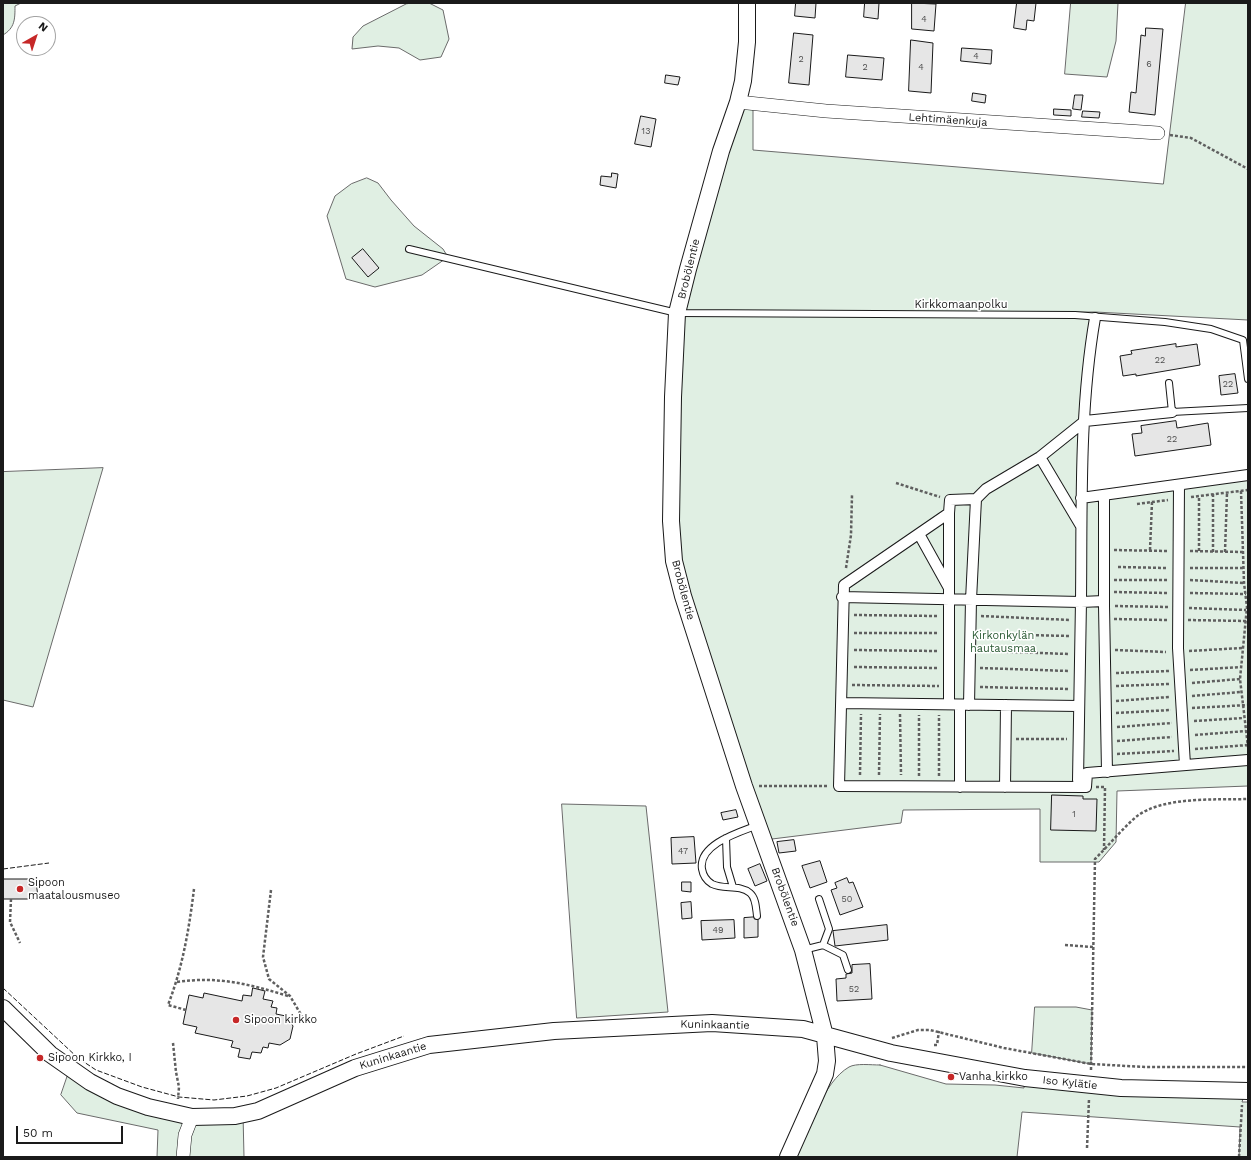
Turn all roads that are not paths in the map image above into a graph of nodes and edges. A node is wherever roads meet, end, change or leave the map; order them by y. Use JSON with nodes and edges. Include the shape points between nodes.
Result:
{"nodes":[{"id":1,"x":747,"y":3,"type":"edge"},
{"id":2,"x":738,"y":102,"type":"junction"},
{"id":3,"x":1158,"y":133,"type":"road end"},
{"id":4,"x":409,"y":249,"type":"dead end"},
{"id":5,"x":678,"y":313,"type":"junction"},
{"id":6,"x":1095,"y":318,"type":"junction"},
{"id":7,"x":1248,"y":379,"type":"edge"},
{"id":8,"x":1169,"y":383,"type":"dead end"},
{"id":9,"x":1248,"y":408,"type":"edge"},
{"id":10,"x":1172,"y":412,"type":"junction"},
{"id":11,"x":1085,"y":421,"type":"junction"},
{"id":12,"x":1040,"y":457,"type":"junction"},
{"id":13,"x":1248,"y":475,"type":"edge"},
{"id":14,"x":1179,"y":485,"type":"junction"},
{"id":15,"x":1104,"y":495,"type":"junction"},
{"id":16,"x":1081,"y":498,"type":"junction"},
{"id":17,"x":976,"y":499,"type":"junction"},
{"id":18,"x":949,"y":513,"type":"junction"},
{"id":19,"x":1081,"y":526,"type":"junction"},
{"id":20,"x":918,"y":534,"type":"junction"},
{"id":21,"x":950,"y":594,"type":"junction"},
{"id":22,"x":842,"y":597,"type":"junction"},
{"id":23,"x":971,"y":600,"type":"junction"},
{"id":24,"x":1104,"y":601,"type":"junction"},
{"id":25,"x":1081,"y":602,"type":"junction"},
{"id":26,"x":842,"y":703,"type":"junction"},
{"id":27,"x":944,"y":704,"type":"junction"},
{"id":28,"x":964,"y":705,"type":"junction"},
{"id":29,"x":1006,"y":705,"type":"junction"},
{"id":30,"x":1079,"y":706,"type":"junction"},
{"id":31,"x":1248,"y":760,"type":"edge"},
{"id":32,"x":1185,"y":765,"type":"junction"},
{"id":33,"x":1107,"y":772,"type":"junction"},
{"id":34,"x":960,"y":787,"type":"junction"},
{"id":35,"x":1005,"y":787,"type":"junction"},
{"id":36,"x":1086,"y":787,"type":"junction"},
{"id":37,"x":759,"y":824,"type":"junction"},
{"id":38,"x":726,"y":838,"type":"junction"},
{"id":39,"x":733,"y":888,"type":"junction"},
{"id":40,"x":819,"y":899,"type":"dead end"},
{"id":41,"x":757,"y":916,"type":"dead end"},
{"id":42,"x":823,"y":945,"type":"junction"},
{"id":43,"x":803,"y":950,"type":"junction"},
{"id":44,"x":848,"y":970,"type":"dead end"},
{"id":45,"x":3,"y":1008,"type":"edge"},
{"id":46,"x":825,"y":1036,"type":"junction"},
{"id":47,"x":1245,"y":1097,"type":"edge"},
{"id":48,"x":192,"y":1117,"type":"junction"},
{"id":49,"x":183,"y":1157,"type":"edge"},
{"id":50,"x":788,"y":1157,"type":"edge"}],
"edges":[{"from":1,"to":2,"type":"street","name":"Brobölentie","via":[[746,62]]},
{"from":2,"to":3,"type":"street","name":"Lehtimäenkuja","via":[[834,112]]},
{"from":2,"to":5,"type":"street","name":"Brobölentie","via":[[719,159]]},
{"from":4,"to":5,"type":"lane","name":"Kirkkomaanpolku"},
{"from":5,"to":6,"type":"lane","name":"Kirkkomaanpolku","via":[[1075,315]]},
{"from":5,"to":37,"type":"street","name":"Brobölentie","via":[[671,505],[674,561],[744,786]]},
{"from":6,"to":7,"type":"lane","name":"Kirkkomaanpolku","via":[[1211,329],[1243,340]]},
{"from":6,"to":11,"type":"street"},
{"from":8,"to":10,"type":"lane"},
{"from":9,"to":10,"type":"lane"},
{"from":10,"to":11,"type":"street"},
{"from":11,"to":12,"type":"street"},
{"from":11,"to":16,"type":"street"},
{"from":12,"to":17,"type":"street","via":[[986,489]]},
{"from":12,"to":19,"type":"street"},
{"from":13,"to":14,"type":"street"},
{"from":14,"to":15,"type":"street"},
{"from":14,"to":32,"type":"street","via":[[1178,652]]},
{"from":15,"to":16,"type":"street"},
{"from":15,"to":24,"type":"street"},
{"from":16,"to":19,"type":"street"},
{"from":17,"to":18,"type":"street","via":[[950,500]]},
{"from":17,"to":23,"type":"street"},
{"from":18,"to":20,"type":"street"},
{"from":18,"to":21,"type":"street"},
{"from":19,"to":25,"type":"street"},
{"from":20,"to":21,"type":"street"},
{"from":20,"to":22,"type":"street","via":[[844,585]]},
{"from":21,"to":22,"type":"street"},
{"from":21,"to":23,"type":"street"},
{"from":21,"to":27,"type":"street","via":[[949,686]]},
{"from":22,"to":26,"type":"street"},
{"from":23,"to":25,"type":"street"},
{"from":23,"to":28,"type":"street","via":[[969,687]]},
{"from":24,"to":25,"type":"street"},
{"from":24,"to":33,"type":"street"},
{"from":25,"to":30,"type":"street"},
{"from":26,"to":27,"type":"street"},
{"from":26,"to":34,"type":"street","via":[[839,786]]},
{"from":27,"to":28,"type":"street"},
{"from":28,"to":29,"type":"street"},
{"from":28,"to":34,"type":"street"},
{"from":29,"to":30,"type":"street"},
{"from":29,"to":35,"type":"street"},
{"from":30,"to":36,"type":"street","via":[[1078,780]]},
{"from":31,"to":32,"type":"street"},
{"from":32,"to":33,"type":"street"},
{"from":33,"to":36,"type":"street","via":[[1087,773]]},
{"from":34,"to":35,"type":"street"},
{"from":35,"to":36,"type":"street"},
{"from":37,"to":38,"type":"lane"},
{"from":37,"to":43,"type":"street","name":"Brobölentie"},
{"from":38,"to":39,"type":"lane","via":[[727,867]]},
{"from":38,"to":39,"type":"lane","via":[[717,842],[704,855],[702,871],[710,883]]},
{"from":39,"to":41,"type":"lane","via":[[742,888],[751,894]]},
{"from":40,"to":42,"type":"lane","via":[[829,929]]},
{"from":42,"to":43,"type":"lane"},
{"from":42,"to":44,"type":"lane","via":[[843,956]]},
{"from":43,"to":46,"type":"street","name":"Brobölentie"},
{"from":45,"to":48,"type":"street","name":"Kuninkaantie","via":[[50,1054],[90,1082],[117,1096],[148,1107]]},
{"from":46,"to":47,"type":"street","name":"Iso Kylätie","via":[[891,1053],[992,1073],[1090,1086]]},
{"from":46,"to":48,"type":"street","name":"Kuninkaantie","via":[[803,1029],[712,1023],[554,1030],[429,1045],[355,1068],[258,1111],[235,1116]]},
{"from":46,"to":50,"type":"street","name":"Brobölentie","via":[[825,1074]]},
{"from":48,"to":49,"type":"street","via":[[185,1135]]}]}
